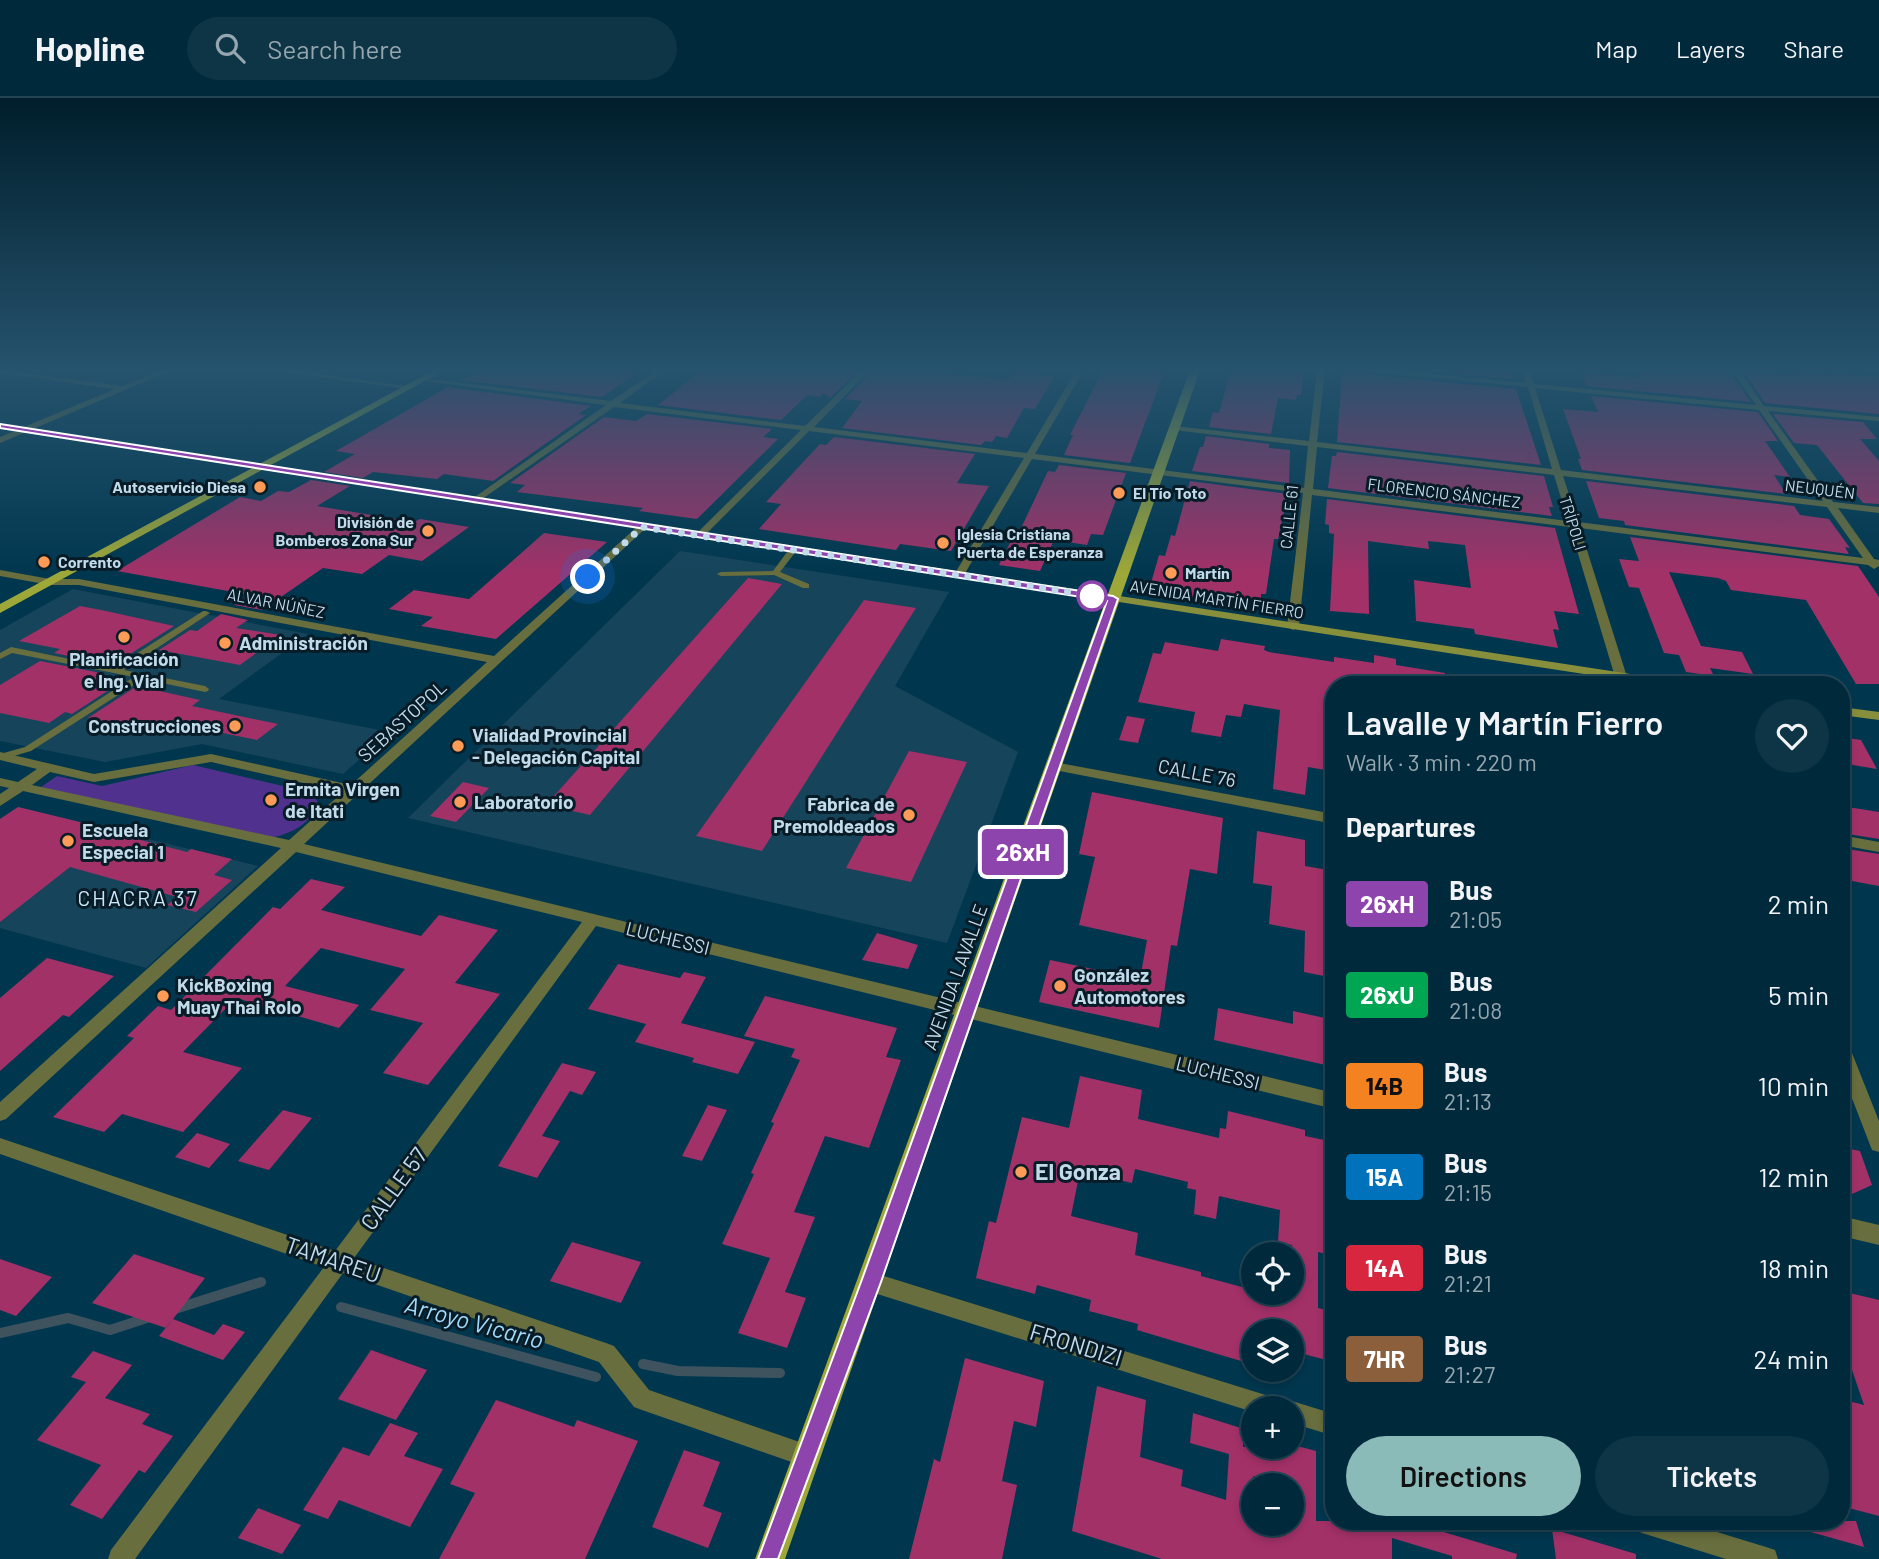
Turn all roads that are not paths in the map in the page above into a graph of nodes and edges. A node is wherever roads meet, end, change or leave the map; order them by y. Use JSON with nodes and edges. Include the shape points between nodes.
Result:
{"nodes":[{"id":1,"x":75,"y":438,"type":"edge"},
{"id":2,"x":314,"y":438,"type":"edge"},
{"id":3,"x":564,"y":438,"type":"edge"},
{"id":4,"x":797,"y":438,"type":"edge"},
{"id":5,"x":888,"y":438,"type":"edge"},
{"id":6,"x":1040,"y":438,"type":"edge"},
{"id":7,"x":1170,"y":438,"type":"edge"},
{"id":8,"x":1262,"y":438,"type":"edge"},
{"id":9,"x":1314,"y":438,"type":"edge"},
{"id":10,"x":1547,"y":438,"type":"edge"},
{"id":11,"x":1784,"y":438,"type":"edge"},
{"id":12,"x":1313,"y":444,"type":"junction"},
{"id":13,"x":1029,"y":456,"type":"junction"},
{"id":14,"x":260,"y":468,"type":"junction"},
{"id":15,"x":1558,"y":472,"type":"junction"},
{"id":16,"x":1158,"y":473,"type":"junction"},
{"id":17,"x":1308,"y":492,"type":"junction"},
{"id":18,"x":475,"y":501,"type":"junction"},
{"id":19,"x":1830,"y":504,"type":"junction"},
{"id":20,"x":1879,"y":510,"type":"edge"},
{"id":21,"x":1574,"y":525,"type":"junction"},
{"id":22,"x":642,"y":527,"type":"junction"},
{"id":23,"x":699,"y":536,"type":"junction"},
{"id":24,"x":793,"y":550,"type":"junction"},
{"id":25,"x":1875,"y":563,"type":"edge"},
{"id":26,"x":0,"y":573,"type":"edge"},
{"id":27,"x":721,"y":573,"type":"dead end"},
{"id":28,"x":775,"y":573,"type":"junction"},
{"id":29,"x":1879,"y":573,"type":"edge"},
{"id":30,"x":959,"y":575,"type":"junction"},
{"id":31,"x":50,"y":582,"type":"junction"},
{"id":32,"x":806,"y":586,"type":"dead end"},
{"id":33,"x":1113,"y":599,"type":"junction"},
{"id":34,"x":0,"y":609,"type":"edge"},
{"id":35,"x":206,"y":613,"type":"dead end"},
{"id":36,"x":1293,"y":627,"type":"junction"},
{"id":37,"x":0,"y":656,"type":"edge"},
{"id":38,"x":497,"y":660,"type":"junction"},
{"id":39,"x":116,"y":671,"type":"junction"},
{"id":40,"x":1614,"y":676,"type":"edge"},
{"id":41,"x":1621,"y":676,"type":"edge"},
{"id":42,"x":141,"y":677,"type":"junction"},
{"id":43,"x":205,"y":689,"type":"dead end"},
{"id":44,"x":1850,"y":711,"type":"edge"},
{"id":45,"x":1879,"y":716,"type":"edge"},
{"id":46,"x":0,"y":756,"type":"edge"},
{"id":47,"x":1054,"y":766,"type":"junction"},
{"id":48,"x":48,"y":768,"type":"junction"},
{"id":49,"x":0,"y":782,"type":"edge"},
{"id":50,"x":20,"y":787,"type":"junction"},
{"id":51,"x":355,"y":790,"type":"junction"},
{"id":52,"x":0,"y":801,"type":"edge"},
{"id":53,"x":1325,"y":817,"type":"edge"},
{"id":54,"x":1850,"y":842,"type":"edge"},
{"id":55,"x":293,"y":846,"type":"junction"},
{"id":56,"x":1879,"y":847,"type":"edge"},
{"id":57,"x":592,"y":920,"type":"junction"},
{"id":58,"x":967,"y":1012,"type":"junction"},
{"id":59,"x":1850,"y":1071,"type":"edge"},
{"id":60,"x":1325,"y":1099,"type":"edge"},
{"id":61,"x":0,"y":1113,"type":"edge"},
{"id":62,"x":1879,"y":1144,"type":"edge"},
{"id":63,"x":0,"y":1146,"type":"edge"},
{"id":64,"x":1850,"y":1228,"type":"edge"},
{"id":65,"x":1879,"y":1235,"type":"edge"},
{"id":66,"x":340,"y":1262,"type":"junction"},
{"id":67,"x":871,"y":1282,"type":"junction"},
{"id":68,"x":1241,"y":1397,"type":"edge"},
{"id":69,"x":1304,"y":1416,"type":"edge"},
{"id":70,"x":1325,"y":1422,"type":"edge"},
{"id":71,"x":806,"y":1455,"type":"junction"},
{"id":72,"x":1672,"y":1530,"type":"edge"},
{"id":73,"x":120,"y":1559,"type":"edge"},
{"id":74,"x":770,"y":1559,"type":"edge"},
{"id":75,"x":1766,"y":1559,"type":"edge"}],
"edges":[{"from":1,"to":14,"type":"main road","name":"AVENIDA MARTÍN FIERRO"},
{"from":2,"to":14,"type":"main road"},
{"from":3,"to":18,"type":"street"},
{"from":4,"to":23,"type":"street"},
{"from":5,"to":13,"type":"street","name":"FLORENCIO SÁNCHEZ"},
{"from":6,"to":13,"type":"street"},
{"from":7,"to":16,"type":"main road","name":"AVENIDA LAVALLE"},
{"from":8,"to":12,"type":"street","name":"NEUQUÉN"},
{"from":9,"to":12,"type":"street","name":"CALLE 61"},
{"from":10,"to":15,"type":"street","name":"TRÍPOLI"},
{"from":11,"to":19,"type":"street"},
{"from":12,"to":15,"type":"street","name":"NEUQUÉN"},
{"from":12,"to":17,"type":"street","name":"CALLE 61"},
{"from":13,"to":16,"type":"street","name":"FLORENCIO SÁNCHEZ"},
{"from":13,"to":30,"type":"street"},
{"from":14,"to":18,"type":"main road","name":"AVENIDA MARTÍN FIERRO"},
{"from":14,"to":31,"type":"main road"},
{"from":15,"to":19,"type":"street","name":"NEUQUÉN"},
{"from":15,"to":21,"type":"street","name":"TRÍPOLI"},
{"from":16,"to":17,"type":"street","name":"FLORENCIO SÁNCHEZ"},
{"from":16,"to":33,"type":"main road","name":"AVENIDA LAVALLE"},
{"from":17,"to":21,"type":"street","name":"FLORENCIO SÁNCHEZ"},
{"from":17,"to":36,"type":"street","name":"CALLE 61"},
{"from":18,"to":22,"type":"main road","name":"AVENIDA MARTÍN FIERRO"},
{"from":19,"to":20,"type":"street","name":"NEUQUÉN"},
{"from":19,"to":25,"type":"street"},
{"from":21,"to":25,"type":"street","name":"FLORENCIO SÁNCHEZ"},
{"from":21,"to":41,"type":"street","name":"TRÍPOLI"},
{"from":22,"to":23,"type":"main road","name":"AVENIDA MARTÍN FIERRO"},
{"from":22,"to":38,"type":"street","name":"SEBASTOPOL"},
{"from":23,"to":24,"type":"main road","name":"AVENIDA MARTÍN FIERRO"},
{"from":24,"to":28,"type":"lane"},
{"from":24,"to":30,"type":"main road","name":"AVENIDA MARTÍN FIERRO"},
{"from":25,"to":29,"type":"street"},
{"from":26,"to":31,"type":"street","name":"ALVAR NÚÑEZ"},
{"from":27,"to":28,"type":"lane"},
{"from":28,"to":32,"type":"lane"},
{"from":30,"to":33,"type":"main road","name":"AVENIDA MARTÍN FIERRO"},
{"from":31,"to":34,"type":"main road"},
{"from":31,"to":38,"type":"street","name":"ALVAR NÚÑEZ","via":[[79,582]]},
{"from":33,"to":36,"type":"main road","name":"AVENIDA MARTÍN FIERRO"},
{"from":33,"to":47,"type":"main road","name":"AVENIDA LAVALLE"},
{"from":35,"to":39,"type":"lane"},
{"from":36,"to":40,"type":"main road","name":"AVENIDA MARTÍN FIERRO"},
{"from":37,"to":39,"type":"lane","via":[[11,650]]},
{"from":38,"to":51,"type":"street","name":"SEBASTOPOL"},
{"from":39,"to":42,"type":"lane"},
{"from":42,"to":43,"type":"lane"},
{"from":42,"to":46,"type":"lane","via":[[28,749]]},
{"from":44,"to":45,"type":"main road"},
{"from":46,"to":48,"type":"street"},
{"from":47,"to":53,"type":"street","name":"CALLE 76"},
{"from":47,"to":58,"type":"main road","name":"AVENIDA LAVALLE"},
{"from":48,"to":50,"type":"street"},
{"from":48,"to":51,"type":"street","via":[[94,778],[211,758]]},
{"from":49,"to":50,"type":"street","name":"LUCHESSI"},
{"from":50,"to":52,"type":"street"},
{"from":50,"to":55,"type":"street","name":"LUCHESSI"},
{"from":51,"to":55,"type":"street","name":"SEBASTOPOL"},
{"from":54,"to":56,"type":"street"},
{"from":55,"to":57,"type":"street","name":"LUCHESSI"},
{"from":55,"to":61,"type":"street","name":"SEBASTOPOL"},
{"from":57,"to":58,"type":"street","name":"LUCHESSI"},
{"from":57,"to":66,"type":"street","name":"CALLE 57"},
{"from":58,"to":60,"type":"street","name":"LUCHESSI"},
{"from":58,"to":67,"type":"main road","name":"AVENIDA LAVALLE"},
{"from":59,"to":62,"type":"street"},
{"from":63,"to":66,"type":"street","name":"TAMAREU"},
{"from":64,"to":65,"type":"street"},
{"from":66,"to":71,"type":"street","name":"TAMAREU","via":[[606,1354],[642,1399]]},
{"from":66,"to":73,"type":"street","name":"CALLE 57"},
{"from":67,"to":68,"type":"street","name":"FRONDIZI"},
{"from":67,"to":71,"type":"main road","name":"AVENIDA LAVALLE"},
{"from":69,"to":70,"type":"street"},
{"from":71,"to":74,"type":"main road","name":"AVENIDA LAVALLE"},
{"from":72,"to":75,"type":"street"}]}
